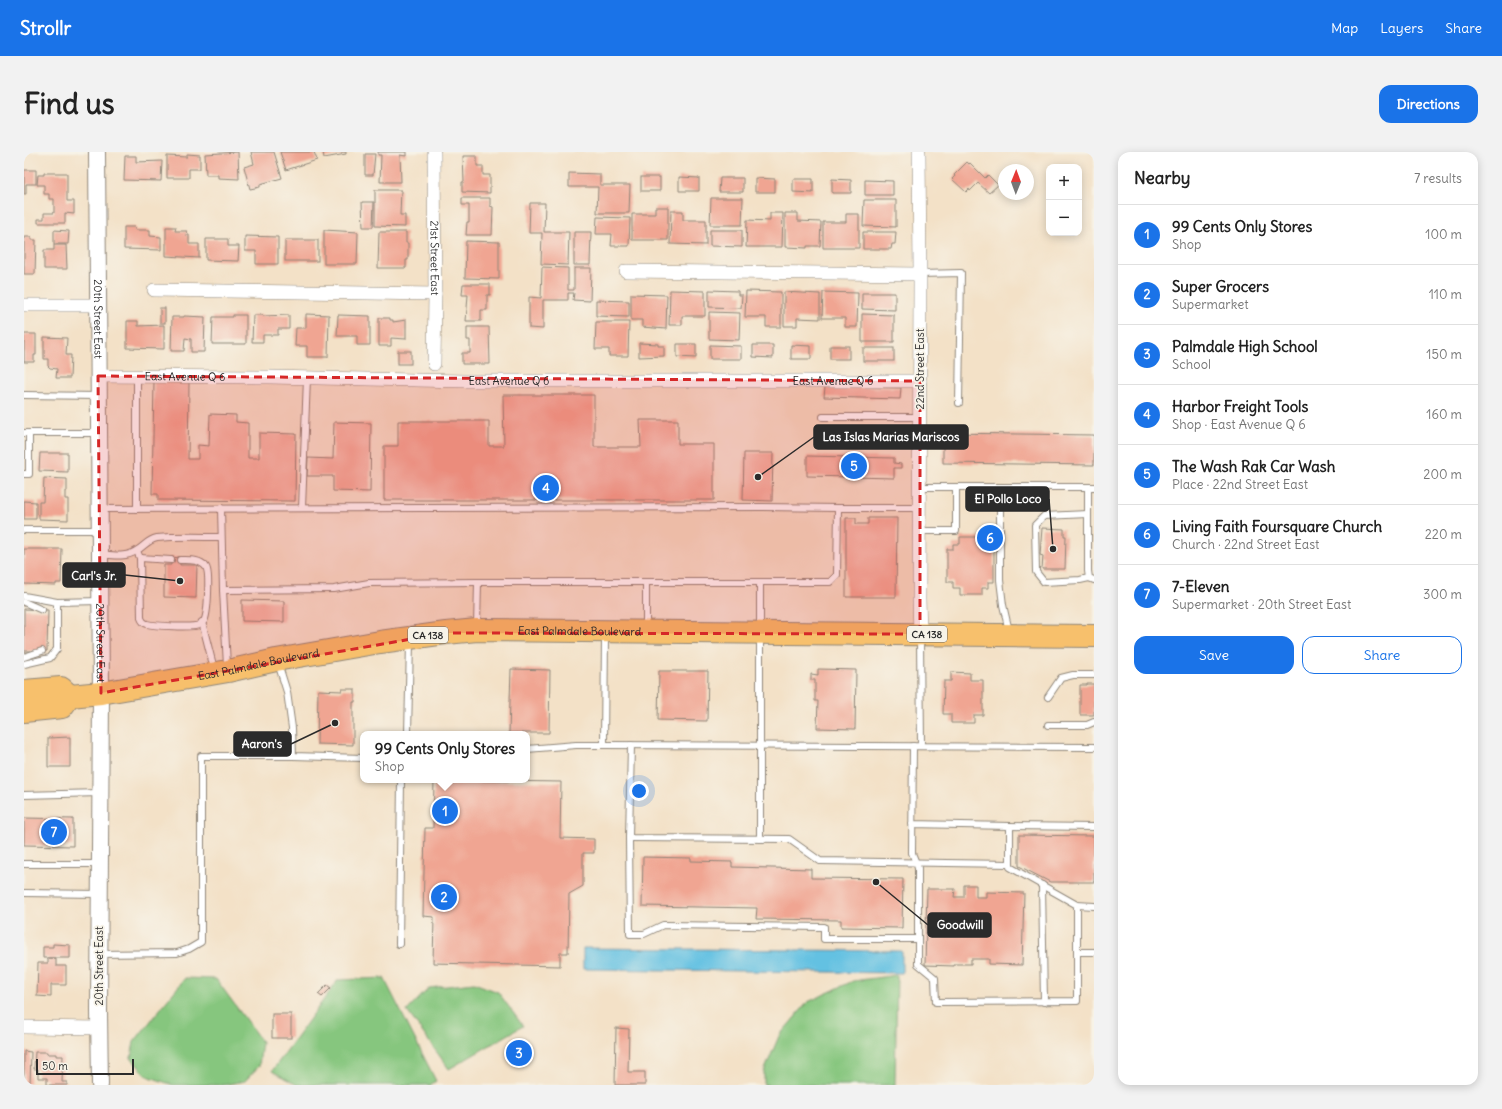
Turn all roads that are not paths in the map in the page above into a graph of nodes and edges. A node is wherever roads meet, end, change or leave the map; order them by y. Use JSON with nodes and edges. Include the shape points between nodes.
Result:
{"nodes":[{"id":1,"x":97,"y":152,"type":"edge"},
{"id":2,"x":434,"y":152,"type":"edge"},
{"id":3,"x":919,"y":152,"type":"edge"},
{"id":4,"x":626,"y":271,"type":"dead end"},
{"id":5,"x":920,"y":274,"type":"junction"},
{"id":6,"x":154,"y":290,"type":"dead end"},
{"id":7,"x":435,"y":294,"type":"junction"},
{"id":8,"x":24,"y":305,"type":"edge"},
{"id":9,"x":98,"y":305,"type":"junction"},
{"id":10,"x":434,"y":364,"type":"dead end"},
{"id":11,"x":98,"y":376,"type":"junction"},
{"id":12,"x":137,"y":376,"type":"junction"},
{"id":13,"x":307,"y":378,"type":"junction"},
{"id":14,"x":920,"y":380,"type":"junction"},
{"id":15,"x":24,"y":396,"type":"edge"},
{"id":16,"x":98,"y":396,"type":"junction"},
{"id":17,"x":959,"y":403,"type":"dead end"},
{"id":18,"x":823,"y":417,"type":"dead end"},
{"id":19,"x":920,"y":417,"type":"junction"},
{"id":20,"x":27,"y":433,"type":"edge"},
{"id":21,"x":99,"y":433,"type":"junction"},
{"id":22,"x":24,"y":474,"type":"edge"},
{"id":23,"x":919,"y":487,"type":"junction"},
{"id":24,"x":956,"y":487,"type":"junction"},
{"id":25,"x":1000,"y":487,"type":"junction"},
{"id":26,"x":1091,"y":488,"type":"edge"},
{"id":27,"x":221,"y":508,"type":"junction"},
{"id":28,"x":302,"y":508,"type":"junction"},
{"id":29,"x":838,"y":508,"type":"junction"},
{"id":30,"x":920,"y":508,"type":"junction"},
{"id":31,"x":100,"y":509,"type":"junction"},
{"id":32,"x":137,"y":509,"type":"junction"},
{"id":33,"x":1088,"y":514,"type":"junction"},
{"id":34,"x":24,"y":530,"type":"edge"},
{"id":35,"x":100,"y":530,"type":"junction"},
{"id":36,"x":919,"y":531,"type":"junction"},
{"id":37,"x":221,"y":537,"type":"junction"},
{"id":38,"x":138,"y":551,"type":"junction"},
{"id":39,"x":100,"y":554,"type":"junction"},
{"id":40,"x":140,"y":558,"type":"junction"},
{"id":41,"x":171,"y":560,"type":"dead end"},
{"id":42,"x":180,"y":560,"type":"dead end"},
{"id":43,"x":1092,"y":579,"type":"edge"},
{"id":44,"x":478,"y":582,"type":"junction"},
{"id":45,"x":646,"y":582,"type":"junction"},
{"id":46,"x":760,"y":582,"type":"junction"},
{"id":47,"x":223,"y":590,"type":"junction"},
{"id":48,"x":24,"y":596,"type":"edge"},
{"id":49,"x":100,"y":601,"type":"junction"},
{"id":50,"x":57,"y":602,"type":"junction"},
{"id":51,"x":25,"y":605,"type":"edge"},
{"id":52,"x":42,"y":610,"type":"dead end"},
{"id":53,"x":202,"y":622,"type":"junction"},
{"id":54,"x":477,"y":630,"type":"junction"},
{"id":55,"x":605,"y":630,"type":"junction"},
{"id":56,"x":646,"y":632,"type":"junction"},
{"id":57,"x":760,"y":632,"type":"junction"},
{"id":58,"x":920,"y":634,"type":"junction"},
{"id":59,"x":1010,"y":635,"type":"junction"},
{"id":60,"x":1094,"y":636,"type":"edge"},
{"id":61,"x":410,"y":637,"type":"junction"},
{"id":62,"x":42,"y":651,"type":"dead end"},
{"id":63,"x":25,"y":654,"type":"edge"},
{"id":64,"x":276,"y":660,"type":"junction"},
{"id":65,"x":24,"y":664,"type":"edge"},
{"id":66,"x":221,"y":672,"type":"junction"},
{"id":67,"x":1094,"y":675,"type":"edge"},
{"id":68,"x":24,"y":691,"type":"edge"},
{"id":69,"x":101,"y":693,"type":"junction"},
{"id":70,"x":70,"y":696,"type":"junction"},
{"id":71,"x":1048,"y":697,"type":"dead end"},
{"id":72,"x":24,"y":711,"type":"edge"},
{"id":73,"x":1094,"y":722,"type":"edge"},
{"id":74,"x":1048,"y":725,"type":"dead end"},
{"id":75,"x":408,"y":731,"type":"edge"},
{"id":76,"x":604,"y":745,"type":"junction"},
{"id":77,"x":631,"y":745,"type":"junction"},
{"id":78,"x":760,"y":745,"type":"junction"},
{"id":79,"x":913,"y":746,"type":"junction"},
{"id":80,"x":921,"y":746,"type":"junction"},
{"id":81,"x":1094,"y":747,"type":"edge"},
{"id":82,"x":530,"y":749,"type":"edge"},
{"id":83,"x":293,"y":756,"type":"junction"},
{"id":84,"x":360,"y":758,"type":"edge"},
{"id":85,"x":401,"y":783,"type":"edge"},
{"id":86,"x":100,"y":793,"type":"junction"},
{"id":87,"x":24,"y":795,"type":"edge"},
{"id":88,"x":912,"y":824,"type":"junction"},
{"id":89,"x":1010,"y":826,"type":"junction"},
{"id":90,"x":1094,"y":827,"type":"edge"},
{"id":91,"x":629,"y":838,"type":"junction"},
{"id":92,"x":760,"y":839,"type":"junction"},
{"id":93,"x":915,"y":861,"type":"junction"},
{"id":94,"x":24,"y":864,"type":"edge"},
{"id":95,"x":100,"y":864,"type":"junction"},
{"id":96,"x":1010,"y":864,"type":"junction"},
{"id":97,"x":1042,"y":885,"type":"junction"},
{"id":98,"x":24,"y":893,"type":"edge"},
{"id":99,"x":100,"y":894,"type":"junction"},
{"id":100,"x":1077,"y":905,"type":"junction"},
{"id":101,"x":1094,"y":906,"type":"edge"},
{"id":102,"x":918,"y":939,"type":"junction"},
{"id":103,"x":399,"y":944,"type":"dead end"},
{"id":104,"x":1077,"y":952,"type":"junction"},
{"id":105,"x":1094,"y":952,"type":"edge"},
{"id":106,"x":99,"y":954,"type":"junction"},
{"id":107,"x":1044,"y":1002,"type":"junction"},
{"id":108,"x":24,"y":1027,"type":"edge"},
{"id":109,"x":99,"y":1028,"type":"junction"},
{"id":110,"x":100,"y":1085,"type":"edge"}],
"edges":[{"from":1,"to":9,"type":"street","name":"20th Street East"},
{"from":2,"to":7,"type":"street","name":"21st Street East"},
{"from":3,"to":5,"type":"street","name":"22nd Street East"},
{"from":4,"to":5,"type":"street"},
{"from":5,"to":14,"type":"street","name":"22nd Street East"},
{"from":5,"to":17,"type":"lane","via":[[961,273]]},
{"from":6,"to":7,"type":"street"},
{"from":7,"to":10,"type":"street","name":"21st Street East"},
{"from":8,"to":9,"type":"street"},
{"from":9,"to":11,"type":"street","name":"20th Street East"},
{"from":11,"to":12,"type":"street","name":"East Avenue Q 6"},
{"from":11,"to":16,"type":"street","name":"20th Street East"},
{"from":12,"to":13,"type":"street","name":"East Avenue Q 6"},
{"from":12,"to":32,"type":"lane"},
{"from":13,"to":14,"type":"street","name":"East Avenue Q 6","via":[[464,381]]},
{"from":13,"to":28,"type":"lane"},
{"from":14,"to":19,"type":"street","name":"22nd Street East"},
{"from":15,"to":16,"type":"lane"},
{"from":16,"to":21,"type":"street","name":"20th Street East"},
{"from":18,"to":19,"type":"lane"},
{"from":19,"to":23,"type":"street","name":"22nd Street East"},
{"from":20,"to":21,"type":"lane"},
{"from":20,"to":22,"type":"lane","via":[[29,474]]},
{"from":21,"to":31,"type":"street","name":"20th Street East"},
{"from":23,"to":24,"type":"lane"},
{"from":23,"to":30,"type":"street","name":"22nd Street East"},
{"from":24,"to":25,"type":"lane"},
{"from":24,"to":36,"type":"lane","via":[[956,531]]},
{"from":25,"to":26,"type":"lane"},
{"from":25,"to":59,"type":"lane","via":[[1000,580]]},
{"from":26,"to":33,"type":"lane"},
{"from":27,"to":28,"type":"lane"},
{"from":27,"to":32,"type":"lane"},
{"from":27,"to":37,"type":"lane"},
{"from":28,"to":29,"type":"lane"},
{"from":29,"to":30,"type":"lane"},
{"from":29,"to":46,"type":"lane","via":[[838,575],[830,582]]},
{"from":30,"to":36,"type":"street","name":"22nd Street East"},
{"from":31,"to":32,"type":"lane"},
{"from":31,"to":35,"type":"street","name":"20th Street East"},
{"from":33,"to":43,"type":"lane","via":[[1088,571]]},
{"from":33,"to":43,"type":"lane","via":[[1044,516],[1035,525],[1036,572],[1044,582]]},
{"from":34,"to":35,"type":"lane"},
{"from":35,"to":39,"type":"street","name":"20th Street East"},
{"from":36,"to":58,"type":"street","name":"22nd Street East"},
{"from":37,"to":38,"type":"lane","via":[[155,538],[145,543]]},
{"from":37,"to":47,"type":"lane"},
{"from":38,"to":39,"type":"lane","via":[[123,555]]},
{"from":38,"to":40,"type":"lane"},
{"from":39,"to":49,"type":"street","name":"20th Street East"},
{"from":40,"to":41,"type":"lane"},
{"from":40,"to":53,"type":"lane","via":[[142,622],[161,626],[197,626]]},
{"from":42,"to":53,"type":"lane","via":[[202,563],[208,571],[207,614]]},
{"from":44,"to":45,"type":"lane"},
{"from":44,"to":47,"type":"lane","via":[[370,583],[334,589]]},
{"from":44,"to":54,"type":"lane"},
{"from":45,"to":46,"type":"lane"},
{"from":45,"to":56,"type":"lane"},
{"from":46,"to":57,"type":"lane"},
{"from":47,"to":66,"type":"lane"},
{"from":48,"to":50,"type":"lane"},
{"from":49,"to":50,"type":"lane"},
{"from":49,"to":69,"type":"street","name":"20th Street East"},
{"from":50,"to":65,"type":"lane","via":[[57,649],[50,658]]},
{"from":51,"to":52,"type":"lane"},
{"from":53,"to":66,"type":"lane"},
{"from":54,"to":55,"type":"highway","name":"East Palmdale Boulevard","number":"CA 138"},
{"from":54,"to":61,"type":"highway","name":"East Palmdale Boulevard","number":"CA 138"},
{"from":55,"to":56,"type":"highway","name":"East Palmdale Boulevard","number":"CA 138"},
{"from":55,"to":76,"type":"lane"},
{"from":56,"to":57,"type":"highway","name":"East Palmdale Boulevard","number":"CA 138"},
{"from":57,"to":58,"type":"highway","name":"East Palmdale Boulevard","number":"CA 138"},
{"from":57,"to":78,"type":"lane"},
{"from":58,"to":59,"type":"highway","name":"East Palmdale Boulevard","number":"CA 138"},
{"from":58,"to":80,"type":"lane"},
{"from":59,"to":60,"type":"highway","name":"East Palmdale Boulevard","number":"CA 138"},
{"from":61,"to":64,"type":"highway","name":"East Palmdale Boulevard","number":"CA 138"},
{"from":61,"to":75,"type":"lane"},
{"from":62,"to":63,"type":"lane"},
{"from":64,"to":66,"type":"highway","name":"East Palmdale Boulevard","number":"CA 138"},
{"from":64,"to":83,"type":"lane","via":[[288,692]]},
{"from":66,"to":69,"type":"highway","name":"East Palmdale Boulevard","number":"CA 138"},
{"from":67,"to":71,"type":"lane","via":[[1061,678]]},
{"from":68,"to":70,"type":"highway","name":"East Palmdale Boulevard","number":"CA 138","via":[[61,688]]},
{"from":69,"to":70,"type":"highway","name":"East Palmdale Boulevard","number":"CA 138"},
{"from":69,"to":86,"type":"street","name":"20th Street East"},
{"from":70,"to":72,"type":"highway","via":[[62,707]]},
{"from":73,"to":74,"type":"lane","via":[[1087,725]]},
{"from":76,"to":77,"type":"lane"},
{"from":76,"to":82,"type":"lane"},
{"from":77,"to":78,"type":"lane"},
{"from":77,"to":91,"type":"lane"},
{"from":78,"to":79,"type":"lane"},
{"from":78,"to":92,"type":"lane"},
{"from":79,"to":80,"type":"lane"},
{"from":79,"to":88,"type":"lane"},
{"from":80,"to":81,"type":"lane"},
{"from":83,"to":84,"type":"lane"},
{"from":83,"to":106,"type":"lane","via":[[201,756],[201,942],[177,953]]},
{"from":85,"to":103,"type":"lane"},
{"from":86,"to":87,"type":"lane"},
{"from":86,"to":95,"type":"street","name":"20th Street East"},
{"from":88,"to":89,"type":"lane"},
{"from":88,"to":93,"type":"lane","via":[[912,853]]},
{"from":89,"to":90,"type":"lane"},
{"from":89,"to":96,"type":"lane"},
{"from":91,"to":92,"type":"lane"},
{"from":91,"to":102,"type":"lane","via":[[630,934],[644,934],[663,925],[824,927],[824,939]]},
{"from":92,"to":93,"type":"lane","via":[[789,839],[820,861]]},
{"from":93,"to":96,"type":"lane"},
{"from":93,"to":102,"type":"lane","via":[[918,868]]},
{"from":94,"to":95,"type":"lane"},
{"from":95,"to":99,"type":"street","name":"20th Street East"},
{"from":96,"to":97,"type":"lane","via":[[1010,867]]},
{"from":97,"to":100,"type":"lane"},
{"from":97,"to":107,"type":"lane"},
{"from":98,"to":99,"type":"lane"},
{"from":99,"to":106,"type":"street","name":"20th Street East"},
{"from":100,"to":101,"type":"lane"},
{"from":100,"to":104,"type":"lane"},
{"from":102,"to":107,"type":"lane","via":[[918,964],[935,978],[936,1002]]},
{"from":104,"to":105,"type":"lane"},
{"from":104,"to":107,"type":"lane","via":[[1078,1002]]},
{"from":106,"to":109,"type":"street","name":"20th Street East"},
{"from":108,"to":109,"type":"street"},
{"from":109,"to":110,"type":"street","name":"20th Street East"}]}
